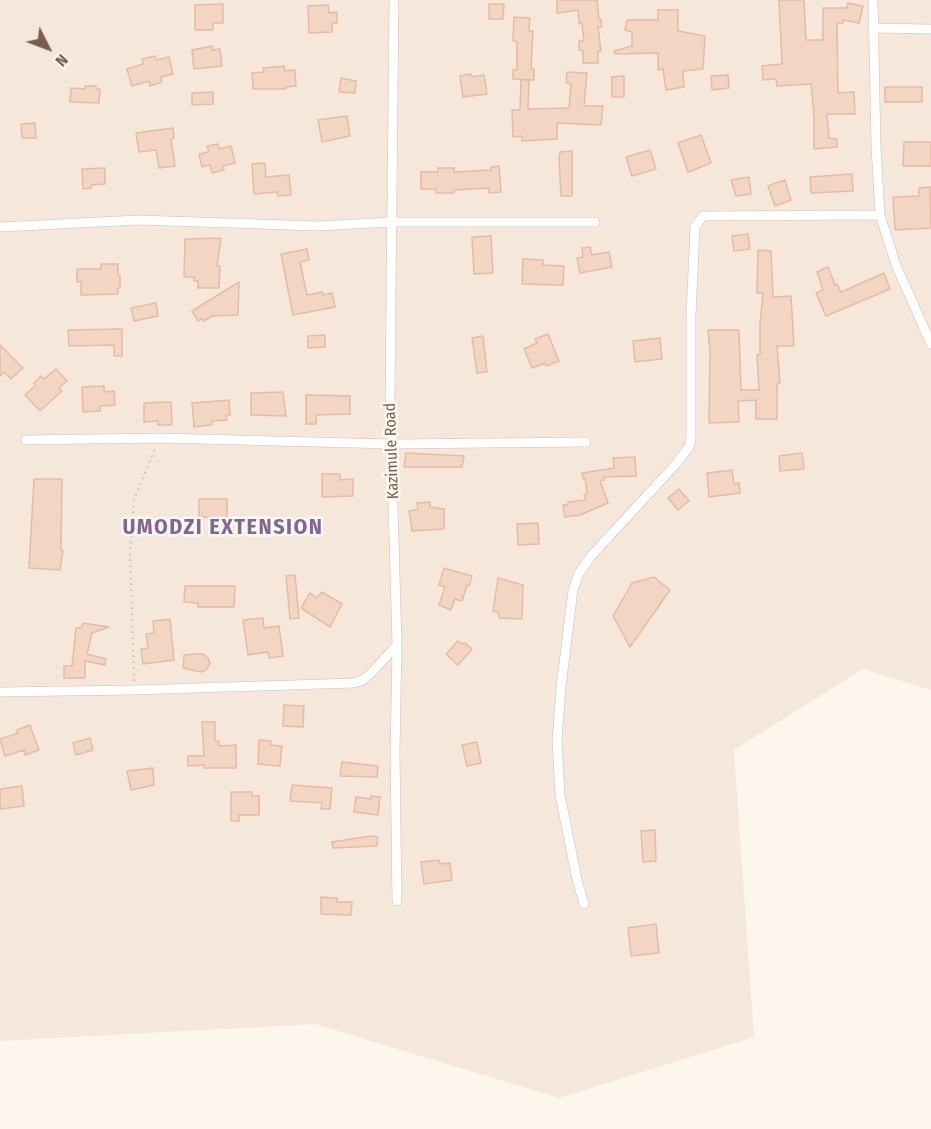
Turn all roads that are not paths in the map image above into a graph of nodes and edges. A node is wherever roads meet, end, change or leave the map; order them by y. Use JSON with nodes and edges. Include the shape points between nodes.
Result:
{"nodes":[{"id":1,"x":394,"y":0,"type":"edge"},
{"id":2,"x":873,"y":0,"type":"edge"},
{"id":3,"x":874,"y":28,"type":"junction"},
{"id":4,"x":931,"y":29,"type":"edge"},
{"id":5,"x":880,"y":215,"type":"junction"},
{"id":6,"x":392,"y":222,"type":"junction"},
{"id":7,"x":595,"y":222,"type":"dead end"},
{"id":8,"x":0,"y":227,"type":"edge"},
{"id":9,"x":931,"y":344,"type":"edge"},
{"id":10,"x":26,"y":440,"type":"dead end"},
{"id":11,"x":586,"y":442,"type":"dead end"},
{"id":12,"x":392,"y":444,"type":"junction"},
{"id":13,"x":397,"y":645,"type":"junction"},
{"id":14,"x":0,"y":692,"type":"edge"},
{"id":15,"x":397,"y":901,"type":"dead end"},
{"id":16,"x":584,"y":904,"type":"dead end"}],
"edges":[{"from":1,"to":6,"type":"street","name":"Kazimule Road"},
{"from":2,"to":3,"type":"street"},
{"from":3,"to":4,"type":"street"},
{"from":3,"to":5,"type":"street"},
{"from":5,"to":9,"type":"street","via":[[896,265]]},
{"from":5,"to":16,"type":"street","via":[[703,216],[695,227],[691,315],[693,433],[689,447],[592,555],[573,590],[557,741],[560,795]]},
{"from":6,"to":7,"type":"street"},
{"from":6,"to":8,"type":"street","via":[[317,226],[138,220]]},
{"from":6,"to":12,"type":"street","name":"Kazimule Road"},
{"from":10,"to":12,"type":"street","via":[[160,438]]},
{"from":11,"to":12,"type":"street"},
{"from":12,"to":13,"type":"street","name":"Kazimule Road"},
{"from":13,"to":14,"type":"street","via":[[363,680],[354,683]]},
{"from":13,"to":15,"type":"street","name":"Kazimule Road"}]}
